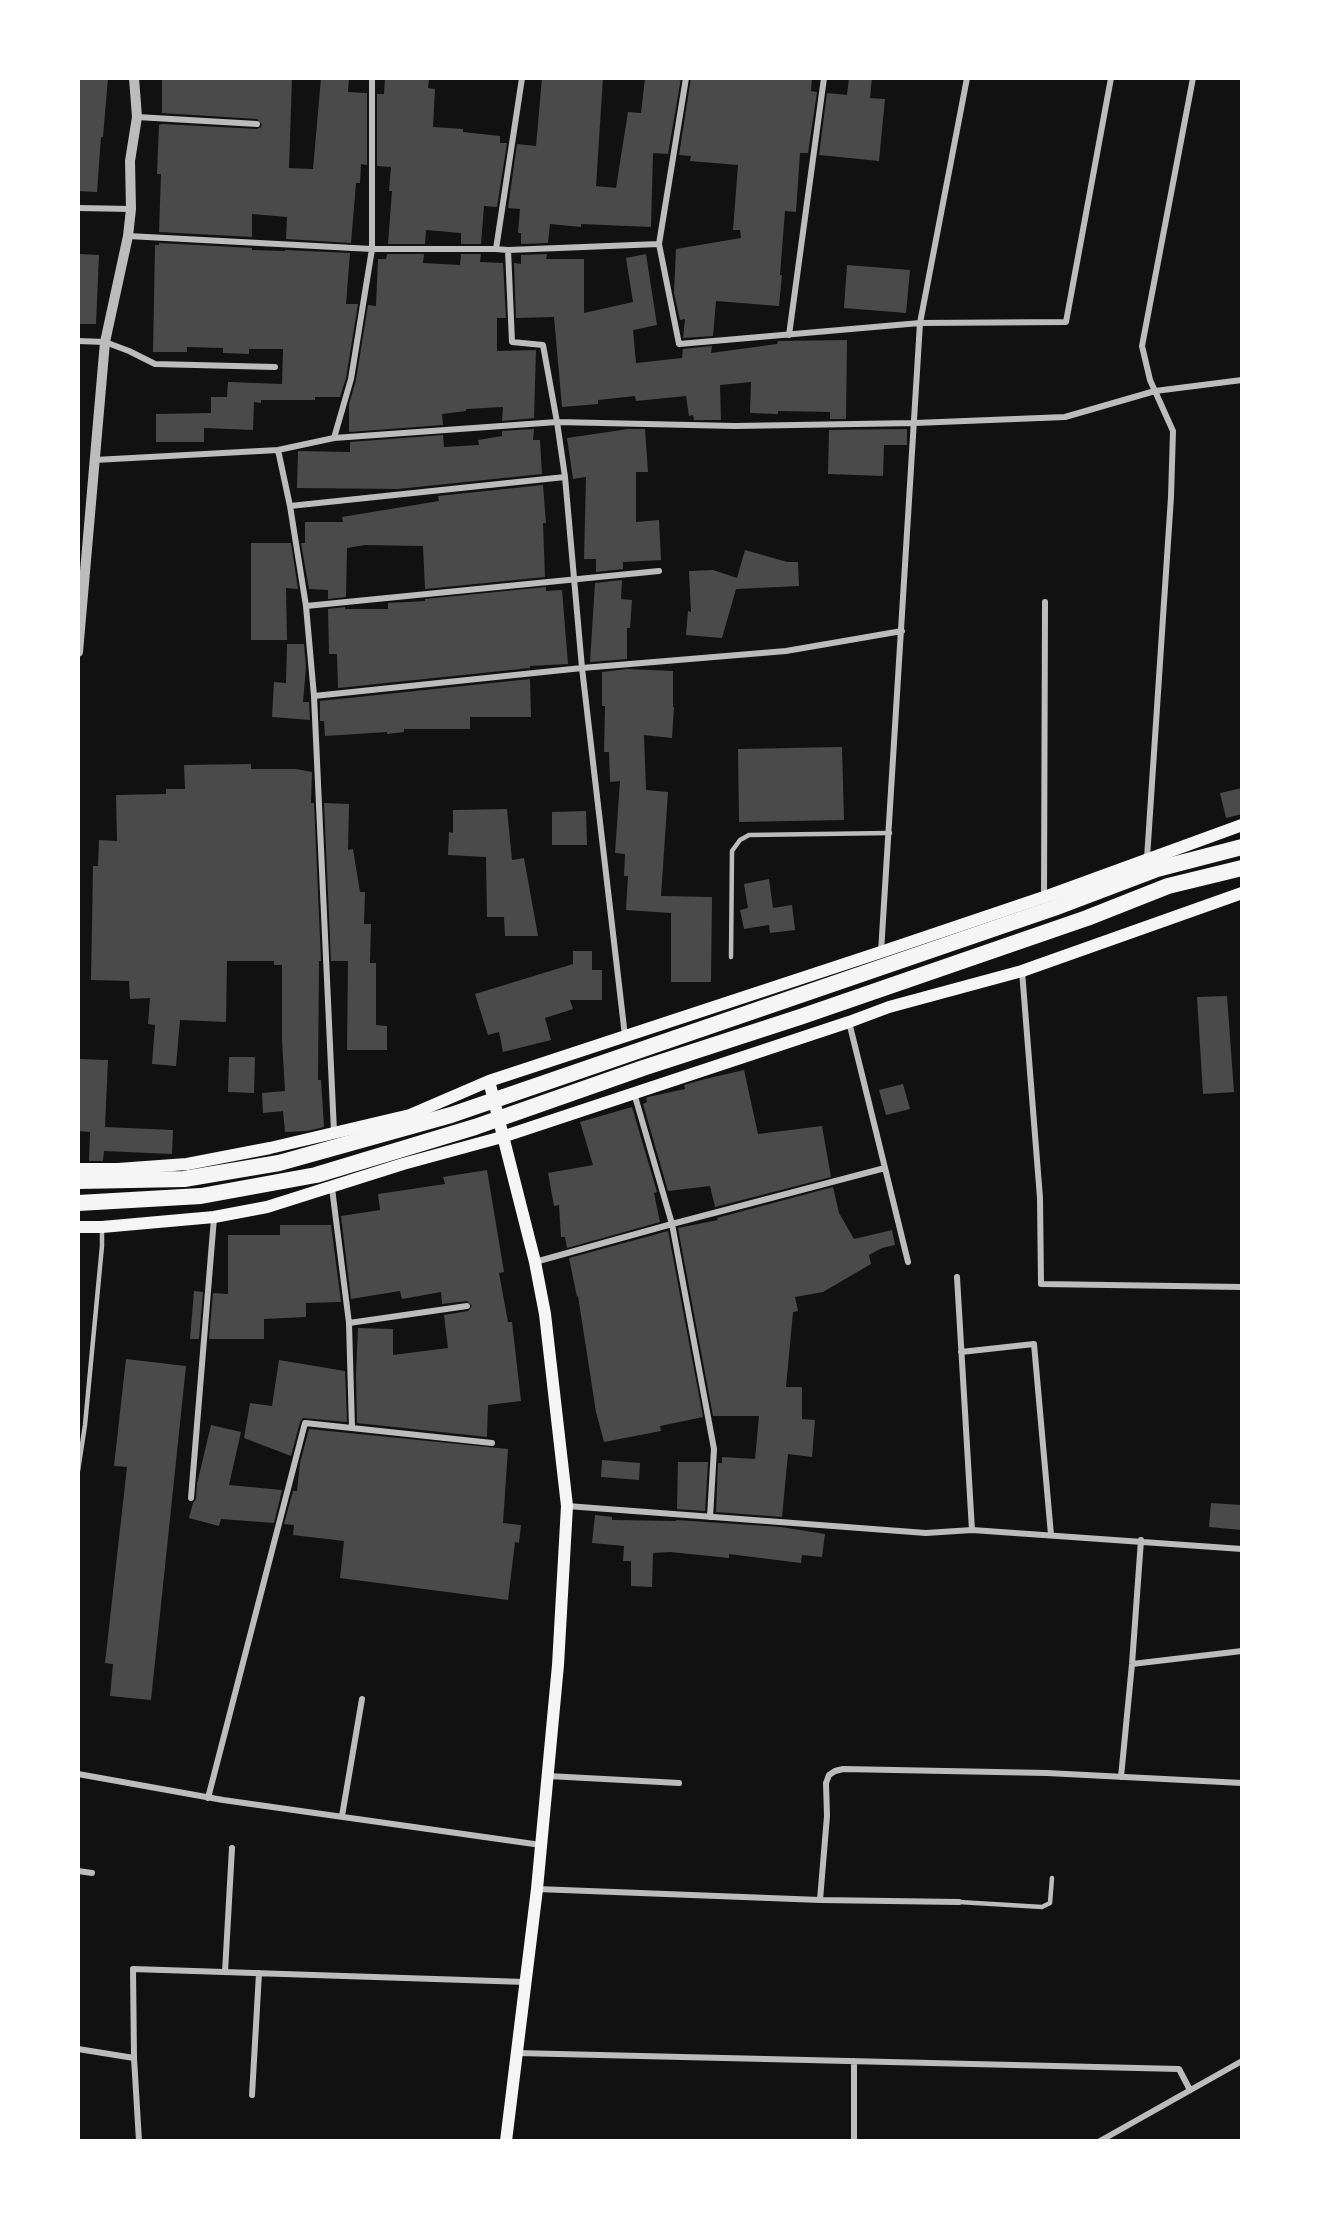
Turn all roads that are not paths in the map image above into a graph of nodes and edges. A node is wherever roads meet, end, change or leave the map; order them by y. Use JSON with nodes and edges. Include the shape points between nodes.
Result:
{"nodes":[{"id":1,"x":134,"y":78,"type":"edge"},
{"id":2,"x":372,"y":78,"type":"edge"},
{"id":3,"x":522,"y":78,"type":"edge"},
{"id":4,"x":686,"y":78,"type":"edge"},
{"id":5,"x":824,"y":78,"type":"edge"},
{"id":6,"x":968,"y":78,"type":"edge"},
{"id":7,"x":1111,"y":78,"type":"edge"},
{"id":8,"x":1193,"y":78,"type":"edge"},
{"id":9,"x":137,"y":117,"type":"junction"},
{"id":10,"x":257,"y":124,"type":"dead end"},
{"id":11,"x":78,"y":207,"type":"edge"},
{"id":12,"x":130,"y":209,"type":"junction"},
{"id":13,"x":128,"y":236,"type":"junction"},
{"id":14,"x":659,"y":244,"type":"junction"},
{"id":15,"x":372,"y":249,"type":"junction"},
{"id":16,"x":496,"y":249,"type":"junction"},
{"id":17,"x":507,"y":250,"type":"junction"},
{"id":18,"x":920,"y":323,"type":"junction"},
{"id":19,"x":789,"y":335,"type":"junction"},
{"id":20,"x":78,"y":341,"type":"edge"},
{"id":21,"x":105,"y":342,"type":"junction"},
{"id":22,"x":275,"y":367,"type":"dead end"},
{"id":23,"x":1242,"y":380,"type":"edge"},
{"id":24,"x":1155,"y":392,"type":"junction"},
{"id":25,"x":557,"y":422,"type":"junction"},
{"id":26,"x":915,"y":423,"type":"junction"},
{"id":27,"x":334,"y":438,"type":"junction"},
{"id":28,"x":278,"y":450,"type":"junction"},
{"id":29,"x":95,"y":460,"type":"junction"},
{"id":30,"x":565,"y":477,"type":"junction"},
{"id":31,"x":291,"y":506,"type":"junction"},
{"id":32,"x":659,"y":571,"type":"dead end"},
{"id":33,"x":573,"y":581,"type":"junction"},
{"id":34,"x":1045,"y":602,"type":"dead end"},
{"id":35,"x":306,"y":606,"type":"junction"},
{"id":36,"x":902,"y":631,"type":"junction"},
{"id":37,"x":78,"y":652,"type":"edge"},
{"id":38,"x":582,"y":668,"type":"junction"},
{"id":39,"x":314,"y":696,"type":"junction"},
{"id":40,"x":1242,"y":825,"type":"edge"},
{"id":41,"x":890,"y":833,"type":"junction"},
{"id":42,"x":1242,"y":847,"type":"edge"},
{"id":43,"x":1146,"y":858,"type":"junction"},
{"id":44,"x":1242,"y":868,"type":"edge"},
{"id":45,"x":1242,"y":893,"type":"edge"},
{"id":46,"x":1044,"y":897,"type":"junction"},
{"id":47,"x":881,"y":952,"type":"junction"},
{"id":48,"x":731,"y":957,"type":"dead end"},
{"id":49,"x":1022,"y":970,"type":"junction"},
{"id":50,"x":849,"y":1022,"type":"junction"},
{"id":51,"x":625,"y":1038,"type":"junction"},
{"id":52,"x":489,"y":1081,"type":"junction"},
{"id":53,"x":634,"y":1093,"type":"junction"},
{"id":54,"x":334,"y":1132,"type":"junction"},
{"id":55,"x":502,"y":1137,"type":"junction"},
{"id":56,"x":78,"y":1168,"type":"edge"},
{"id":57,"x":885,"y":1168,"type":"junction"},
{"id":58,"x":78,"y":1181,"type":"edge"},
{"id":59,"x":332,"y":1188,"type":"junction"},
{"id":60,"x":78,"y":1203,"type":"edge"},
{"id":61,"x":214,"y":1217,"type":"junction"},
{"id":62,"x":672,"y":1224,"type":"junction"},
{"id":63,"x":78,"y":1227,"type":"edge"},
{"id":64,"x":102,"y":1227,"type":"junction"},
{"id":65,"x":535,"y":1262,"type":"junction"},
{"id":66,"x":908,"y":1262,"type":"dead end"},
{"id":67,"x":957,"y":1277,"type":"dead end"},
{"id":68,"x":1242,"y":1287,"type":"edge"},
{"id":69,"x":467,"y":1306,"type":"dead end"},
{"id":70,"x":350,"y":1323,"type":"junction"},
{"id":71,"x":961,"y":1352,"type":"junction"},
{"id":72,"x":352,"y":1428,"type":"junction"},
{"id":73,"x":492,"y":1443,"type":"dead end"},
{"id":74,"x":78,"y":1471,"type":"edge"},
{"id":75,"x":191,"y":1498,"type":"dead end"},
{"id":76,"x":567,"y":1506,"type":"junction"},
{"id":77,"x":710,"y":1517,"type":"junction"},
{"id":78,"x":972,"y":1530,"type":"junction"},
{"id":79,"x":1051,"y":1535,"type":"junction"},
{"id":80,"x":1141,"y":1540,"type":"junction"},
{"id":81,"x":1242,"y":1548,"type":"edge"},
{"id":82,"x":1242,"y":1651,"type":"edge"},
{"id":83,"x":1132,"y":1664,"type":"junction"},
{"id":84,"x":362,"y":1699,"type":"dead end"},
{"id":85,"x":78,"y":1774,"type":"edge"},
{"id":86,"x":547,"y":1776,"type":"junction"},
{"id":87,"x":1121,"y":1778,"type":"junction"},
{"id":88,"x":679,"y":1783,"type":"dead end"},
{"id":89,"x":1242,"y":1783,"type":"edge"},
{"id":90,"x":208,"y":1798,"type":"junction"},
{"id":91,"x":342,"y":1816,"type":"junction"},
{"id":92,"x":540,"y":1845,"type":"junction"},
{"id":93,"x":232,"y":1848,"type":"dead end"},
{"id":94,"x":78,"y":1871,"type":"edge"},
{"id":95,"x":92,"y":1873,"type":"dead end"},
{"id":96,"x":1052,"y":1878,"type":"dead end"},
{"id":97,"x":537,"y":1888,"type":"junction"},
{"id":98,"x":820,"y":1900,"type":"junction"},
{"id":99,"x":959,"y":1902,"type":"joint"},
{"id":100,"x":225,"y":1972,"type":"junction"},
{"id":101,"x":260,"y":1973,"type":"junction"},
{"id":102,"x":525,"y":1982,"type":"junction"},
{"id":103,"x":78,"y":2049,"type":"edge"},
{"id":104,"x":517,"y":2053,"type":"junction"},
{"id":105,"x":134,"y":2058,"type":"junction"},
{"id":106,"x":854,"y":2061,"type":"junction"},
{"id":107,"x":1242,"y":2061,"type":"edge"},
{"id":108,"x":1190,"y":2090,"type":"junction"},
{"id":109,"x":252,"y":2095,"type":"dead end"},
{"id":110,"x":139,"y":2141,"type":"edge"},
{"id":111,"x":506,"y":2141,"type":"edge"},
{"id":112,"x":854,"y":2141,"type":"edge"},
{"id":113,"x":1100,"y":2141,"type":"edge"}],
"edges":[{"from":1,"to":9,"type":"street"},
{"from":2,"to":15,"type":"street"},
{"from":3,"to":16,"type":"street"},
{"from":4,"to":14,"type":"street"},
{"from":5,"to":19,"type":"street"},
{"from":6,"to":18,"type":"street"},
{"from":7,"to":18,"type":"street","via":[[1066,322]]},
{"from":8,"to":24,"type":"street","via":[[1142,346]]},
{"from":9,"to":10,"type":"street"},
{"from":9,"to":12,"type":"street","via":[[130,162]]},
{"from":11,"to":12,"type":"street"},
{"from":12,"to":13,"type":"street"},
{"from":13,"to":15,"type":"street"},
{"from":13,"to":21,"type":"street"},
{"from":14,"to":17,"type":"street"},
{"from":14,"to":19,"type":"street","via":[[679,344]]},
{"from":15,"to":16,"type":"street"},
{"from":15,"to":27,"type":"street","via":[[351,379]]},
{"from":16,"to":17,"type":"street"},
{"from":17,"to":25,"type":"street","via":[[512,342],[543,345]]},
{"from":18,"to":19,"type":"street"},
{"from":18,"to":26,"type":"street"},
{"from":20,"to":21,"type":"street"},
{"from":21,"to":22,"type":"street","via":[[154,364]]},
{"from":21,"to":29,"type":"street"},
{"from":23,"to":24,"type":"street"},
{"from":24,"to":26,"type":"street","via":[[1065,417]]},
{"from":24,"to":43,"type":"street","via":[[1173,430]]},
{"from":25,"to":26,"type":"street","via":[[735,426]]},
{"from":25,"to":27,"type":"street"},
{"from":25,"to":30,"type":"street"},
{"from":26,"to":36,"type":"street"},
{"from":27,"to":28,"type":"street"},
{"from":28,"to":29,"type":"street"},
{"from":28,"to":31,"type":"street"},
{"from":29,"to":37,"type":"street"},
{"from":30,"to":31,"type":"street"},
{"from":30,"to":33,"type":"street"},
{"from":31,"to":35,"type":"street"},
{"from":32,"to":33,"type":"street"},
{"from":33,"to":35,"type":"street"},
{"from":33,"to":38,"type":"street"},
{"from":34,"to":46,"type":"street"},
{"from":35,"to":39,"type":"street"},
{"from":36,"to":38,"type":"street","via":[[786,651]]},
{"from":36,"to":41,"type":"street"},
{"from":38,"to":39,"type":"street"},
{"from":38,"to":51,"type":"street"},
{"from":39,"to":54,"type":"street"},
{"from":40,"to":43,"type":"main road"},
{"from":41,"to":47,"type":"street"},
{"from":41,"to":48,"type":"lane","via":[[749,835],[740,840],[732,851]]},
{"from":42,"to":58,"type":"highway","via":[[1157,869],[451,1115],[279,1163],[184,1179]]},
{"from":43,"to":46,"type":"main road"},
{"from":44,"to":60,"type":"highway","via":[[1168,886],[800,1017],[475,1127],[316,1175],[201,1196]]},
{"from":45,"to":49,"type":"main road"},
{"from":46,"to":47,"type":"main road"},
{"from":47,"to":51,"type":"main road"},
{"from":49,"to":50,"type":"main road"},
{"from":49,"to":68,"type":"street","via":[[1040,1198],[1041,1284]]},
{"from":50,"to":53,"type":"main road"},
{"from":50,"to":57,"type":"street"},
{"from":51,"to":52,"type":"main road"},
{"from":52,"to":54,"type":"main road","via":[[410,1115]]},
{"from":52,"to":55,"type":"main road"},
{"from":53,"to":55,"type":"main road"},
{"from":53,"to":62,"type":"street"},
{"from":54,"to":56,"type":"main road","via":[[187,1164]]},
{"from":55,"to":59,"type":"main road"},
{"from":55,"to":65,"type":"main road"},
{"from":57,"to":62,"type":"street"},
{"from":57,"to":66,"type":"street"},
{"from":59,"to":61,"type":"main road"},
{"from":59,"to":70,"type":"street"},
{"from":61,"to":64,"type":"main road"},
{"from":61,"to":75,"type":"street"},
{"from":62,"to":65,"type":"street"},
{"from":62,"to":77,"type":"street","via":[[714,1449]]},
{"from":63,"to":64,"type":"main road"},
{"from":64,"to":74,"type":"lane"},
{"from":65,"to":76,"type":"main road","via":[[545,1314]]},
{"from":67,"to":71,"type":"street"},
{"from":69,"to":70,"type":"street"},
{"from":70,"to":72,"type":"street"},
{"from":71,"to":78,"type":"street"},
{"from":71,"to":79,"type":"street","via":[[1034,1344]]},
{"from":72,"to":73,"type":"street"},
{"from":72,"to":90,"type":"street","via":[[305,1423]]},
{"from":76,"to":77,"type":"street"},
{"from":76,"to":86,"type":"main road"},
{"from":77,"to":78,"type":"street","via":[[926,1533]]},
{"from":78,"to":79,"type":"street"},
{"from":79,"to":80,"type":"street"},
{"from":80,"to":81,"type":"street"},
{"from":80,"to":83,"type":"street"},
{"from":82,"to":83,"type":"street"},
{"from":83,"to":87,"type":"street"},
{"from":84,"to":91,"type":"street"},
{"from":85,"to":90,"type":"street"},
{"from":86,"to":88,"type":"street"},
{"from":86,"to":92,"type":"main road"},
{"from":87,"to":89,"type":"street"},
{"from":87,"to":98,"type":"street","via":[[836,1771],[826,1783]]},
{"from":90,"to":91,"type":"street"},
{"from":91,"to":92,"type":"street"},
{"from":92,"to":97,"type":"main road"},
{"from":93,"to":100,"type":"street"},
{"from":94,"to":95,"type":"street"},
{"from":96,"to":99,"type":"lane","via":[[1050,1903],[1042,1907]]},
{"from":97,"to":98,"type":"street"},
{"from":97,"to":102,"type":"main road"},
{"from":98,"to":99,"type":"street"},
{"from":100,"to":101,"type":"street"},
{"from":100,"to":105,"type":"street","via":[[133,1969]]},
{"from":101,"to":102,"type":"street"},
{"from":101,"to":109,"type":"street"},
{"from":102,"to":104,"type":"main road"},
{"from":103,"to":105,"type":"street"},
{"from":104,"to":106,"type":"street"},
{"from":104,"to":111,"type":"main road"},
{"from":105,"to":110,"type":"street"},
{"from":106,"to":108,"type":"street","via":[[1179,2069]]},
{"from":106,"to":112,"type":"street"},
{"from":107,"to":108,"type":"street"},
{"from":108,"to":113,"type":"street"}]}
